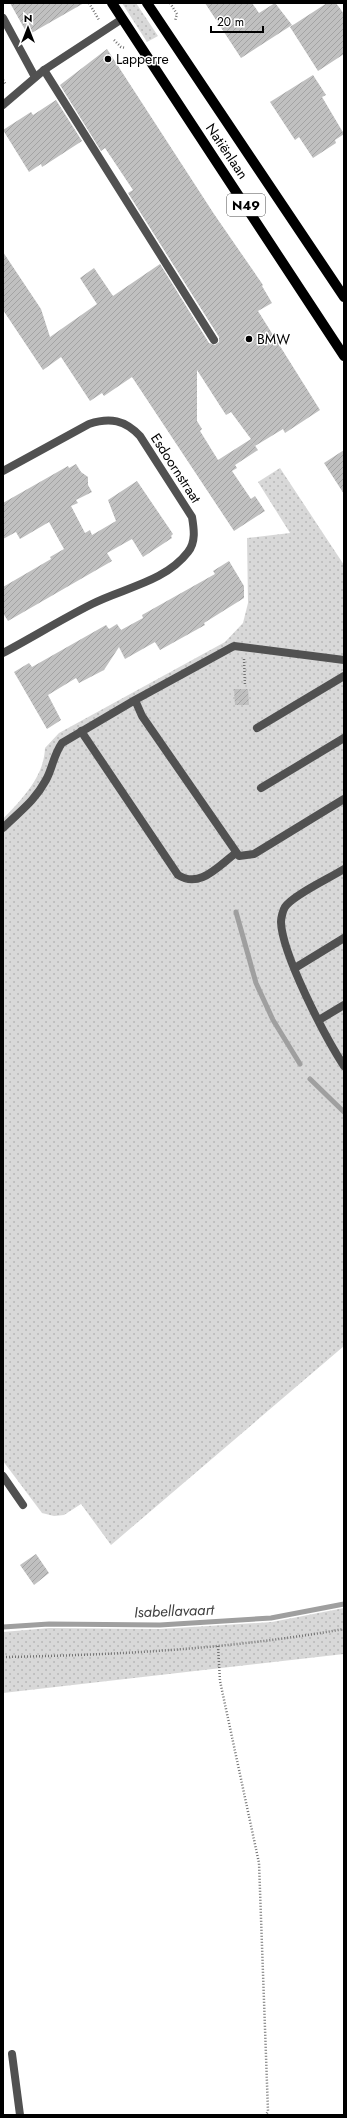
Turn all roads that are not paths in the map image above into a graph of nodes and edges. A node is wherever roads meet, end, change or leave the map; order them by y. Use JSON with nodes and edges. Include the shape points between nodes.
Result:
{"nodes":[{"id":1,"x":112,"y":3,"type":"edge"},
{"id":2,"x":146,"y":3,"type":"edge"},
{"id":3,"x":3,"y":18,"type":"edge"},
{"id":4,"x":122,"y":19,"type":"junction"},
{"id":5,"x":44,"y":70,"type":"junction"},
{"id":6,"x":35,"y":77,"type":"junction"},
{"id":7,"x":3,"y":105,"type":"edge"},
{"id":8,"x":344,"y":297,"type":"edge"},
{"id":9,"x":214,"y":340,"type":"dead end"},
{"id":10,"x":344,"y":356,"type":"edge"},
{"id":11,"x":3,"y":471,"type":"edge"},
{"id":12,"x":3,"y":652,"type":"edge"},
{"id":13,"x":344,"y":660,"type":"edge"},
{"id":14,"x":344,"y":676,"type":"edge"},
{"id":15,"x":135,"y":700,"type":"junction"},
{"id":16,"x":257,"y":728,"type":"dead end"},
{"id":17,"x":81,"y":731,"type":"junction"},
{"id":18,"x":344,"y":738,"type":"edge"},
{"id":19,"x":261,"y":788,"type":"dead end"},
{"id":20,"x":344,"y":799,"type":"edge"},
{"id":21,"x":3,"y":828,"type":"edge"},
{"id":22,"x":236,"y":853,"type":"junction"},
{"id":23,"x":344,"y":870,"type":"edge"},
{"id":24,"x":344,"y":938,"type":"edge"},
{"id":25,"x":295,"y":968,"type":"junction"},
{"id":26,"x":344,"y":1005,"type":"edge"},
{"id":27,"x":319,"y":1020,"type":"junction"},
{"id":28,"x":344,"y":1066,"type":"edge"},
{"id":29,"x":3,"y":1476,"type":"edge"},
{"id":30,"x":23,"y":1505,"type":"dead end"},
{"id":31,"x":12,"y":2054,"type":"dead end"},
{"id":32,"x":20,"y":2115,"type":"edge"}],
"edges":[{"from":1,"to":4,"type":"main road","name":"Natiënlaan","number":"N49"},
{"from":2,"to":8,"type":"main road","name":"Natiënlaan","number":"N49"},
{"from":3,"to":6,"type":"street"},
{"from":4,"to":5,"type":"street"},
{"from":4,"to":10,"type":"main road","name":"Natiënlaan","number":"N49"},
{"from":5,"to":6,"type":"street"},
{"from":5,"to":9,"type":"street"},
{"from":6,"to":7,"type":"street"},
{"from":11,"to":12,"type":"street","name":"Esdoornstraat","via":[[89,424],[103,420],[118,421],[132,428],[140,436],[192,517],[194,528],[194,540],[189,551],[168,569],[133,588],[92,604]]},
{"from":13,"to":15,"type":"street","via":[[234,646]]},
{"from":14,"to":16,"type":"street"},
{"from":15,"to":17,"type":"street"},
{"from":15,"to":22,"type":"street","via":[[142,716]]},
{"from":17,"to":21,"type":"street","via":[[62,743],[54,754],[46,778],[31,803]]},
{"from":17,"to":22,"type":"street","via":[[178,875],[185,880],[195,881],[203,878]]},
{"from":18,"to":19,"type":"street"},
{"from":20,"to":22,"type":"street","via":[[254,854],[239,856]]},
{"from":23,"to":25,"type":"street","via":[[285,907],[280,921],[285,944]]},
{"from":24,"to":25,"type":"street"},
{"from":25,"to":27,"type":"street"},
{"from":26,"to":27,"type":"street"},
{"from":27,"to":28,"type":"street"},
{"from":29,"to":30,"type":"street"},
{"from":31,"to":32,"type":"street"}]}
